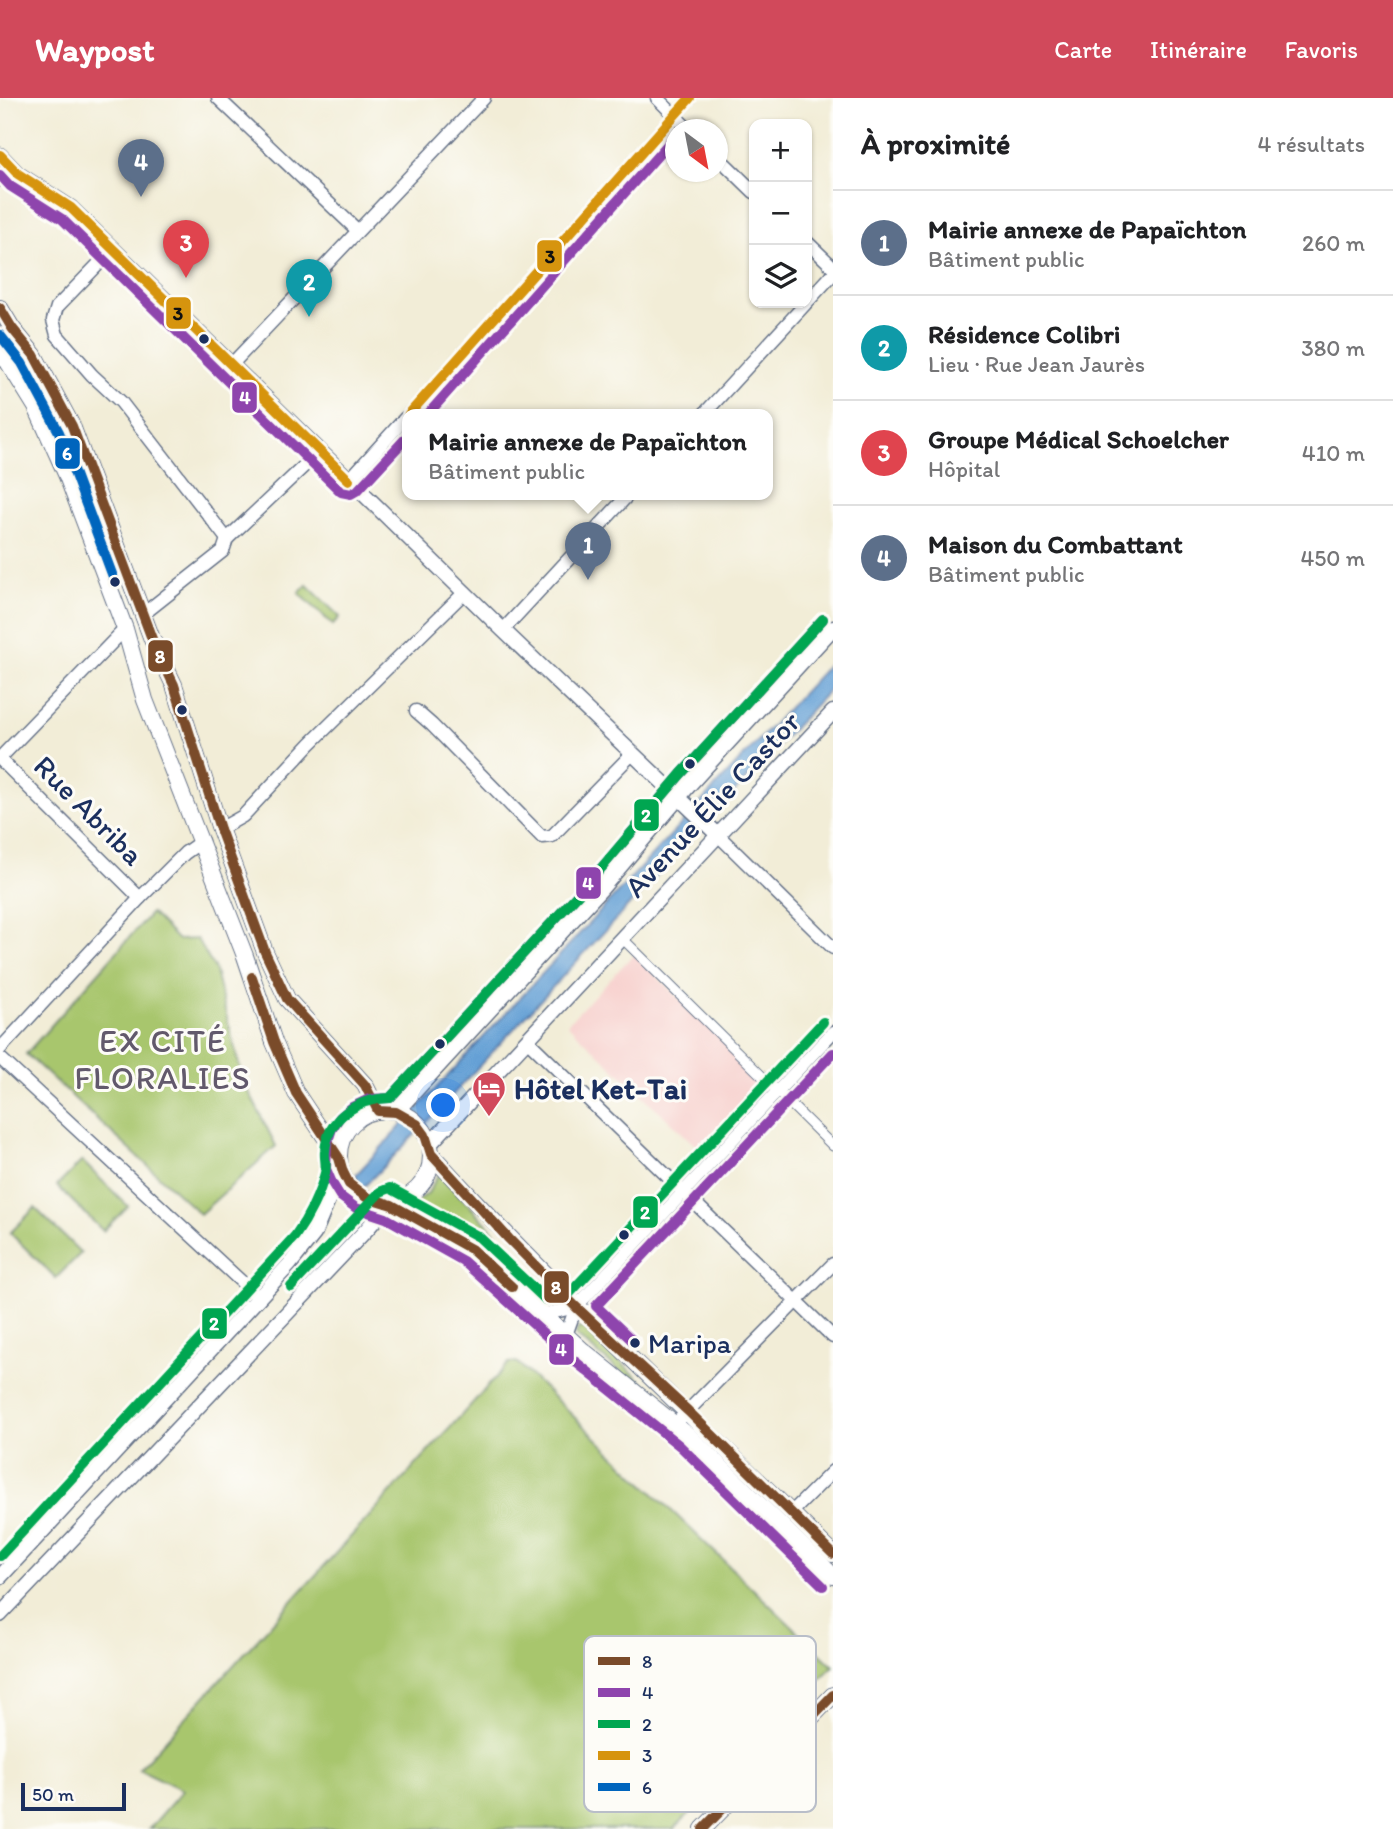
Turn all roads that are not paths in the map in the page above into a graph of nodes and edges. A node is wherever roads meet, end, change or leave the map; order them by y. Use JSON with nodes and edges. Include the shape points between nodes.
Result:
{"nodes":[{"id":1,"x":218,"y":98,"type":"edge"},
{"id":2,"x":484,"y":98,"type":"edge"},
{"id":3,"x":657,"y":98,"type":"edge"},
{"id":4,"x":691,"y":98,"type":"edge"},
{"id":5,"x":675,"y":116,"type":"junction"},
{"id":6,"x":678,"y":119,"type":"edge"},
{"id":7,"x":0,"y":155,"type":"edge"},
{"id":8,"x":728,"y":167,"type":"edge"},
{"id":9,"x":0,"y":178,"type":"edge"},
{"id":10,"x":29,"y":182,"type":"junction"},
{"id":11,"x":749,"y":187,"type":"edge"},
{"id":12,"x":356,"y":230,"type":"junction"},
{"id":13,"x":810,"y":245,"type":"edge"},
{"id":14,"x":113,"y":249,"type":"junction"},
{"id":15,"x":833,"y":267,"type":"edge"},
{"id":16,"x":833,"y":274,"type":"edge"},
{"id":17,"x":0,"y":308,"type":"edge"},
{"id":18,"x":0,"y":349,"type":"edge"},
{"id":19,"x":231,"y":365,"type":"junction"},
{"id":20,"x":412,"y":409,"type":"edge"},
{"id":21,"x":709,"y":409,"type":"edge"},
{"id":22,"x":402,"y":421,"type":"edge"},
{"id":23,"x":320,"y":451,"type":"junction"},
{"id":24,"x":349,"y":480,"type":"junction"},
{"id":25,"x":623,"y":500,"type":"edge"},
{"id":26,"x":227,"y":539,"type":"junction"},
{"id":27,"x":465,"y":592,"type":"junction"},
{"id":28,"x":142,"y":615,"type":"junction"},
{"id":29,"x":833,"y":628,"type":"edge"},
{"id":30,"x":125,"y":629,"type":"junction"},
{"id":31,"x":503,"y":630,"type":"junction"},
{"id":32,"x":416,"y":711,"type":"dead end"},
{"id":33,"x":833,"y":712,"type":"edge"},
{"id":34,"x":632,"y":754,"type":"junction"},
{"id":35,"x":0,"y":759,"type":"edge"},
{"id":36,"x":683,"y":802,"type":"junction"},
{"id":37,"x":220,"y":829,"type":"junction"},
{"id":38,"x":714,"y":830,"type":"junction"},
{"id":39,"x":202,"y":841,"type":"junction"},
{"id":40,"x":140,"y":898,"type":"junction"},
{"id":41,"x":623,"y":939,"type":"junction"},
{"id":42,"x":833,"y":947,"type":"edge"},
{"id":43,"x":833,"y":1032,"type":"edge"},
{"id":44,"x":528,"y":1041,"type":"junction"},
{"id":45,"x":0,"y":1049,"type":"edge"},
{"id":46,"x":0,"y":1058,"type":"edge"},
{"id":47,"x":779,"y":1091,"type":"junction"},
{"id":48,"x":378,"y":1111,"type":"junction"},
{"id":49,"x":401,"y":1114,"type":"junction"},
{"id":50,"x":428,"y":1145,"type":"junction"},
{"id":51,"x":833,"y":1146,"type":"edge"},
{"id":52,"x":341,"y":1169,"type":"junction"},
{"id":53,"x":684,"y":1193,"type":"junction"},
{"id":54,"x":390,"y":1202,"type":"junction"},
{"id":55,"x":833,"y":1264,"type":"edge"},
{"id":56,"x":259,"y":1298,"type":"junction"},
{"id":57,"x":796,"y":1301,"type":"junction"},
{"id":58,"x":576,"y":1307,"type":"junction"},
{"id":59,"x":542,"y":1315,"type":"junction"},
{"id":60,"x":566,"y":1335,"type":"junction"},
{"id":61,"x":833,"y":1337,"type":"edge"},
{"id":62,"x":688,"y":1412,"type":"junction"},
{"id":63,"x":675,"y":1424,"type":"junction"},
{"id":64,"x":833,"y":1471,"type":"edge"},
{"id":65,"x":791,"y":1513,"type":"junction"},
{"id":66,"x":833,"y":1554,"type":"edge"},
{"id":67,"x":833,"y":1576,"type":"edge"},
{"id":68,"x":0,"y":1577,"type":"edge"},
{"id":69,"x":0,"y":1615,"type":"edge"},
{"id":70,"x":833,"y":1695,"type":"edge"},
{"id":71,"x":816,"y":1713,"type":"edge"},
{"id":72,"x":719,"y":1812,"type":"edge"},
{"id":73,"x":703,"y":1829,"type":"edge"}],
"edges":[{"from":1,"to":12,"type":"street"},
{"from":2,"to":12,"type":"street"},
{"from":3,"to":5,"type":"street"},
{"from":4,"to":5,"type":"street"},
{"from":5,"to":6,"type":"street"},
{"from":5,"to":20,"type":"street"},
{"from":7,"to":10,"type":"street"},
{"from":8,"to":11,"type":"street"},
{"from":9,"to":10,"type":"street"},
{"from":10,"to":14,"type":"street","via":[[62,200]]},
{"from":12,"to":19,"type":"street"},
{"from":13,"to":15,"type":"street"},
{"from":14,"to":19,"type":"street"},
{"from":14,"to":26,"type":"street","via":[[57,307],[53,320],[57,335],[121,402]]},
{"from":16,"to":21,"type":"street"},
{"from":17,"to":28,"type":"main road","via":[[34,355],[72,426]]},
{"from":18,"to":30,"type":"main road","via":[[36,407],[67,476]]},
{"from":19,"to":23,"type":"street"},
{"from":22,"to":24,"type":"street"},
{"from":23,"to":24,"type":"street"},
{"from":23,"to":26,"type":"street"},
{"from":24,"to":27,"type":"street"},
{"from":25,"to":31,"type":"street"},
{"from":26,"to":28,"type":"street","via":[[223,551]]},
{"from":27,"to":31,"type":"street"},
{"from":27,"to":37,"type":"street","via":[[243,816]]},
{"from":28,"to":37,"type":"main road","via":[[174,685]]},
{"from":29,"to":36,"type":"street"},
{"from":30,"to":35,"type":"street"},
{"from":30,"to":39,"type":"main road","via":[[145,699]]},
{"from":31,"to":34,"type":"street"},
{"from":32,"to":34,"type":"street","via":[[542,837],[552,836]]},
{"from":33,"to":38,"type":"street","name":"Avenue Élie Castor"},
{"from":34,"to":36,"type":"street"},
{"from":35,"to":40,"type":"street","name":"Rue Abriba"},
{"from":36,"to":38,"type":"street"},
{"from":36,"to":49,"type":"street"},
{"from":37,"to":48,"type":"main road","via":[[287,999],[365,1085]]},
{"from":38,"to":41,"type":"street","name":"Avenue Élie Castor"},
{"from":38,"to":42,"type":"street"},
{"from":39,"to":40,"type":"street"},
{"from":39,"to":52,"type":"main road","via":[[279,1055]]},
{"from":40,"to":45,"type":"street"},
{"from":41,"to":44,"type":"street","name":"Avenue Élie Castor"},
{"from":41,"to":47,"type":"street"},
{"from":43,"to":47,"type":"street"},
{"from":44,"to":50,"type":"street","name":"Avenue Élie Castor"},
{"from":44,"to":53,"type":"street"},
{"from":46,"to":56,"type":"street"},
{"from":47,"to":51,"type":"street"},
{"from":47,"to":53,"type":"street"},
{"from":48,"to":49,"type":"main road"},
{"from":48,"to":52,"type":"main road","via":[[359,1119],[341,1141]]},
{"from":49,"to":50,"type":"main road","via":[[417,1124]]},
{"from":50,"to":54,"type":"main road","via":[[428,1171],[420,1186]]},
{"from":50,"to":58,"type":"main road","via":[[509,1239]]},
{"from":52,"to":54,"type":"main road","via":[[362,1196]]},
{"from":52,"to":56,"type":"street","via":[[314,1234]]},
{"from":53,"to":57,"type":"street"},
{"from":53,"to":58,"type":"street"},
{"from":54,"to":59,"type":"main road","via":[[471,1248]]},
{"from":54,"to":69,"type":"street"},
{"from":55,"to":57,"type":"street"},
{"from":56,"to":68,"type":"street"},
{"from":57,"to":61,"type":"street"},
{"from":57,"to":62,"type":"street"},
{"from":58,"to":59,"type":"street"},
{"from":58,"to":60,"type":"street"},
{"from":58,"to":62,"type":"main road"},
{"from":59,"to":60,"type":"main road"},
{"from":60,"to":63,"type":"main road"},
{"from":62,"to":63,"type":"street"},
{"from":62,"to":65,"type":"main road"},
{"from":63,"to":67,"type":"main road"},
{"from":64,"to":65,"type":"street"},
{"from":65,"to":66,"type":"main road"},
{"from":70,"to":71,"type":"main road"},
{"from":72,"to":73,"type":"main road"}]}
